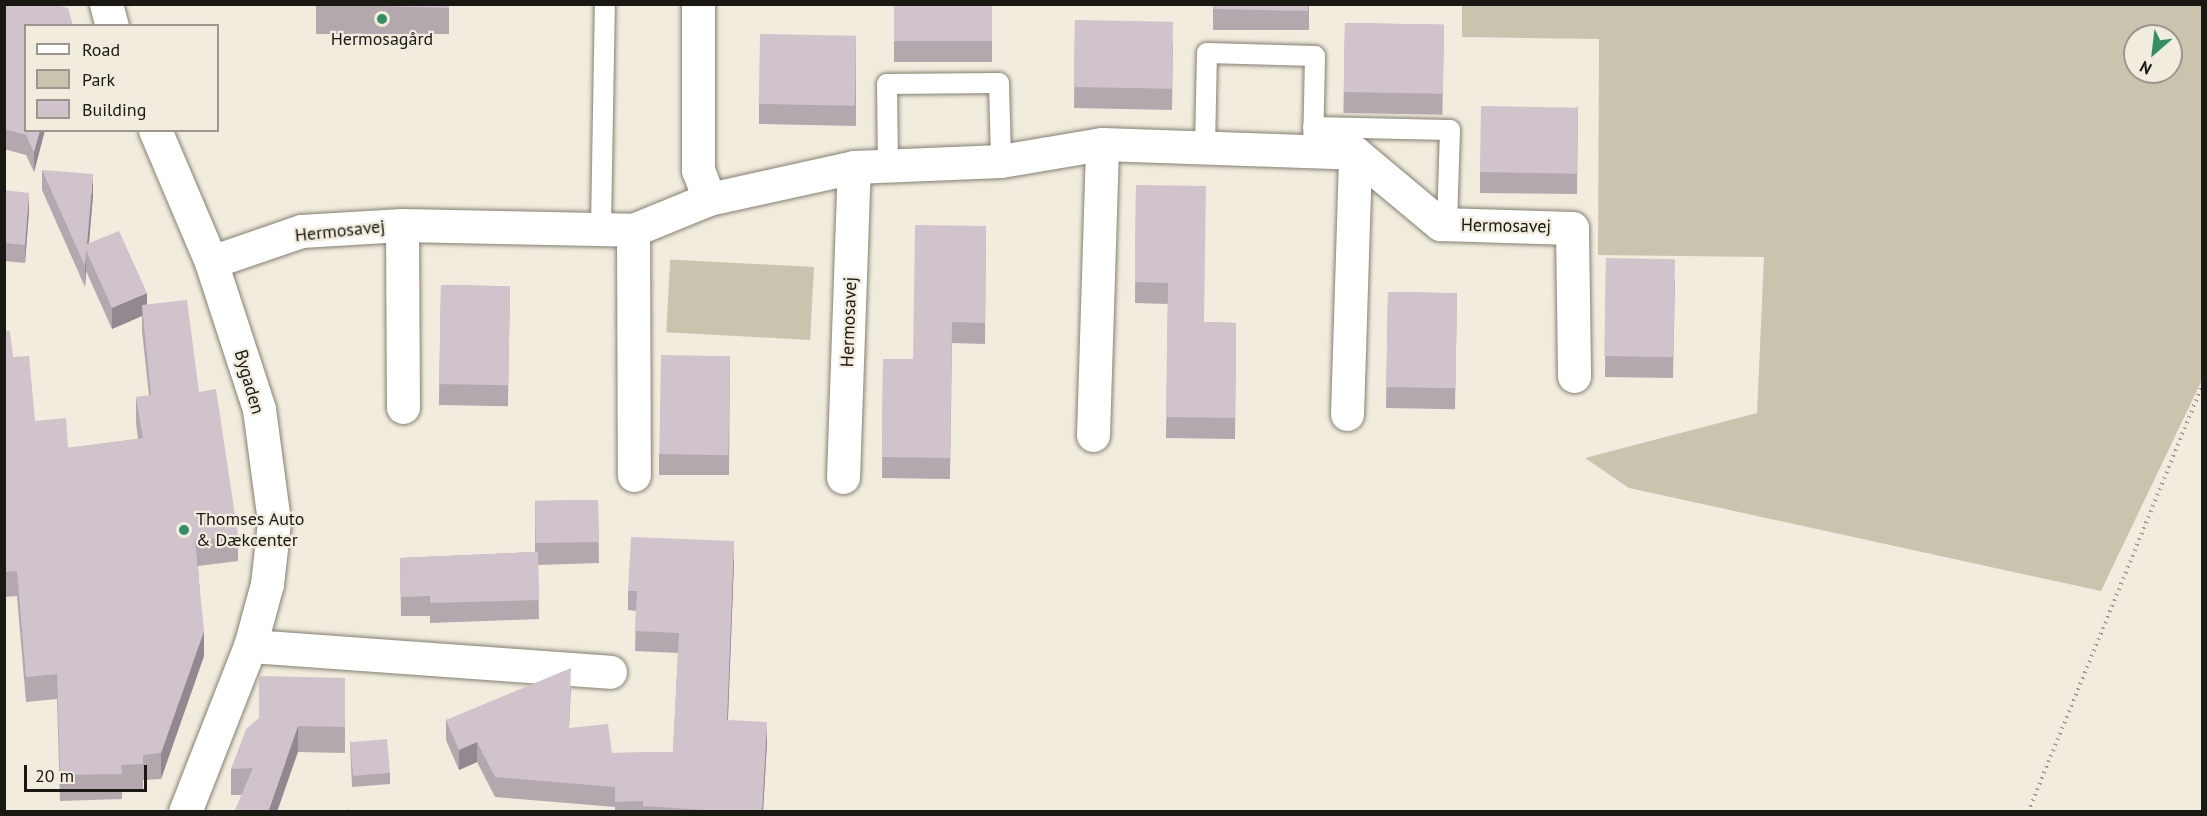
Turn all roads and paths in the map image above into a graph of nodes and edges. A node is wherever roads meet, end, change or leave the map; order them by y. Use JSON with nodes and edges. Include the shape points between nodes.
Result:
{"nodes":[{"id":1,"x":106,"y":4,"type":"edge"},
{"id":2,"x":605,"y":4,"type":"edge"},
{"id":3,"x":698,"y":4,"type":"edge"},
{"id":4,"x":111,"y":24,"type":"edge"},
{"id":5,"x":155,"y":132,"type":"edge"},
{"id":6,"x":1313,"y":139,"type":"junction"},
{"id":7,"x":1102,"y":144,"type":"junction"},
{"id":8,"x":1205,"y":147,"type":"junction"},
{"id":9,"x":1354,"y":153,"type":"junction"},
{"id":10,"x":1001,"y":161,"type":"junction"},
{"id":11,"x":888,"y":166,"type":"junction"},
{"id":12,"x":854,"y":167,"type":"junction"},
{"id":13,"x":709,"y":199,"type":"junction"},
{"id":14,"x":402,"y":225,"type":"junction"},
{"id":15,"x":1447,"y":225,"type":"junction"},
{"id":16,"x":617,"y":228,"type":"junction"},
{"id":17,"x":211,"y":262,"type":"junction"},
{"id":18,"x":1574,"y":376,"type":"dead end"},
{"id":19,"x":2202,"y":385,"type":"edge"},
{"id":20,"x":403,"y":407,"type":"dead end"},
{"id":21,"x":1347,"y":414,"type":"dead end"},
{"id":22,"x":1093,"y":435,"type":"dead end"},
{"id":23,"x":634,"y":475,"type":"dead end"},
{"id":24,"x":843,"y":477,"type":"dead end"},
{"id":25,"x":250,"y":646,"type":"junction"},
{"id":26,"x":610,"y":672,"type":"dead end"},
{"id":27,"x":184,"y":812,"type":"edge"},
{"id":28,"x":2028,"y":812,"type":"edge"}],
"edges":[{"from":1,"to":4,"type":"street"},
{"from":2,"to":16,"type":"lane"},
{"from":3,"to":13,"type":"street","via":[[698,170]]},
{"from":5,"to":17,"type":"street","name":"Bygaden"},
{"from":6,"to":8,"type":"street","name":"Hermosavej"},
{"from":6,"to":8,"type":"lane","via":[[1315,56],[1207,53]]},
{"from":6,"to":9,"type":"street","name":"Hermosavej"},
{"from":6,"to":15,"type":"lane","via":[[1450,130]]},
{"from":7,"to":8,"type":"street","name":"Hermosavej"},
{"from":7,"to":10,"type":"street","name":"Hermosavej"},
{"from":7,"to":22,"type":"street"},
{"from":9,"to":15,"type":"street","name":"Hermosavej","via":[[1440,224]]},
{"from":9,"to":21,"type":"street"},
{"from":10,"to":11,"type":"street","name":"Hermosavej"},
{"from":10,"to":11,"type":"lane","via":[[999,83],[887,84]]},
{"from":11,"to":12,"type":"street","name":"Hermosavej"},
{"from":12,"to":13,"type":"street","name":"Hermosavej"},
{"from":12,"to":24,"type":"street","name":"Hermosavej"},
{"from":13,"to":16,"type":"street","name":"Hermosavej"},
{"from":14,"to":16,"type":"street","name":"Hermosavej"},
{"from":14,"to":17,"type":"street","name":"Hermosavej","via":[[301,231]]},
{"from":14,"to":20,"type":"street","name":"Hermosavej"},
{"from":15,"to":18,"type":"street","name":"Hermosavej","via":[[1572,228]]},
{"from":16,"to":23,"type":"street"},
{"from":17,"to":25,"type":"street","name":"Bygaden","via":[[259,409],[274,522],[267,584]]},
{"from":19,"to":28,"type":"path"},
{"from":25,"to":26,"type":"street"},
{"from":25,"to":27,"type":"street","name":"Bygaden"}]}
